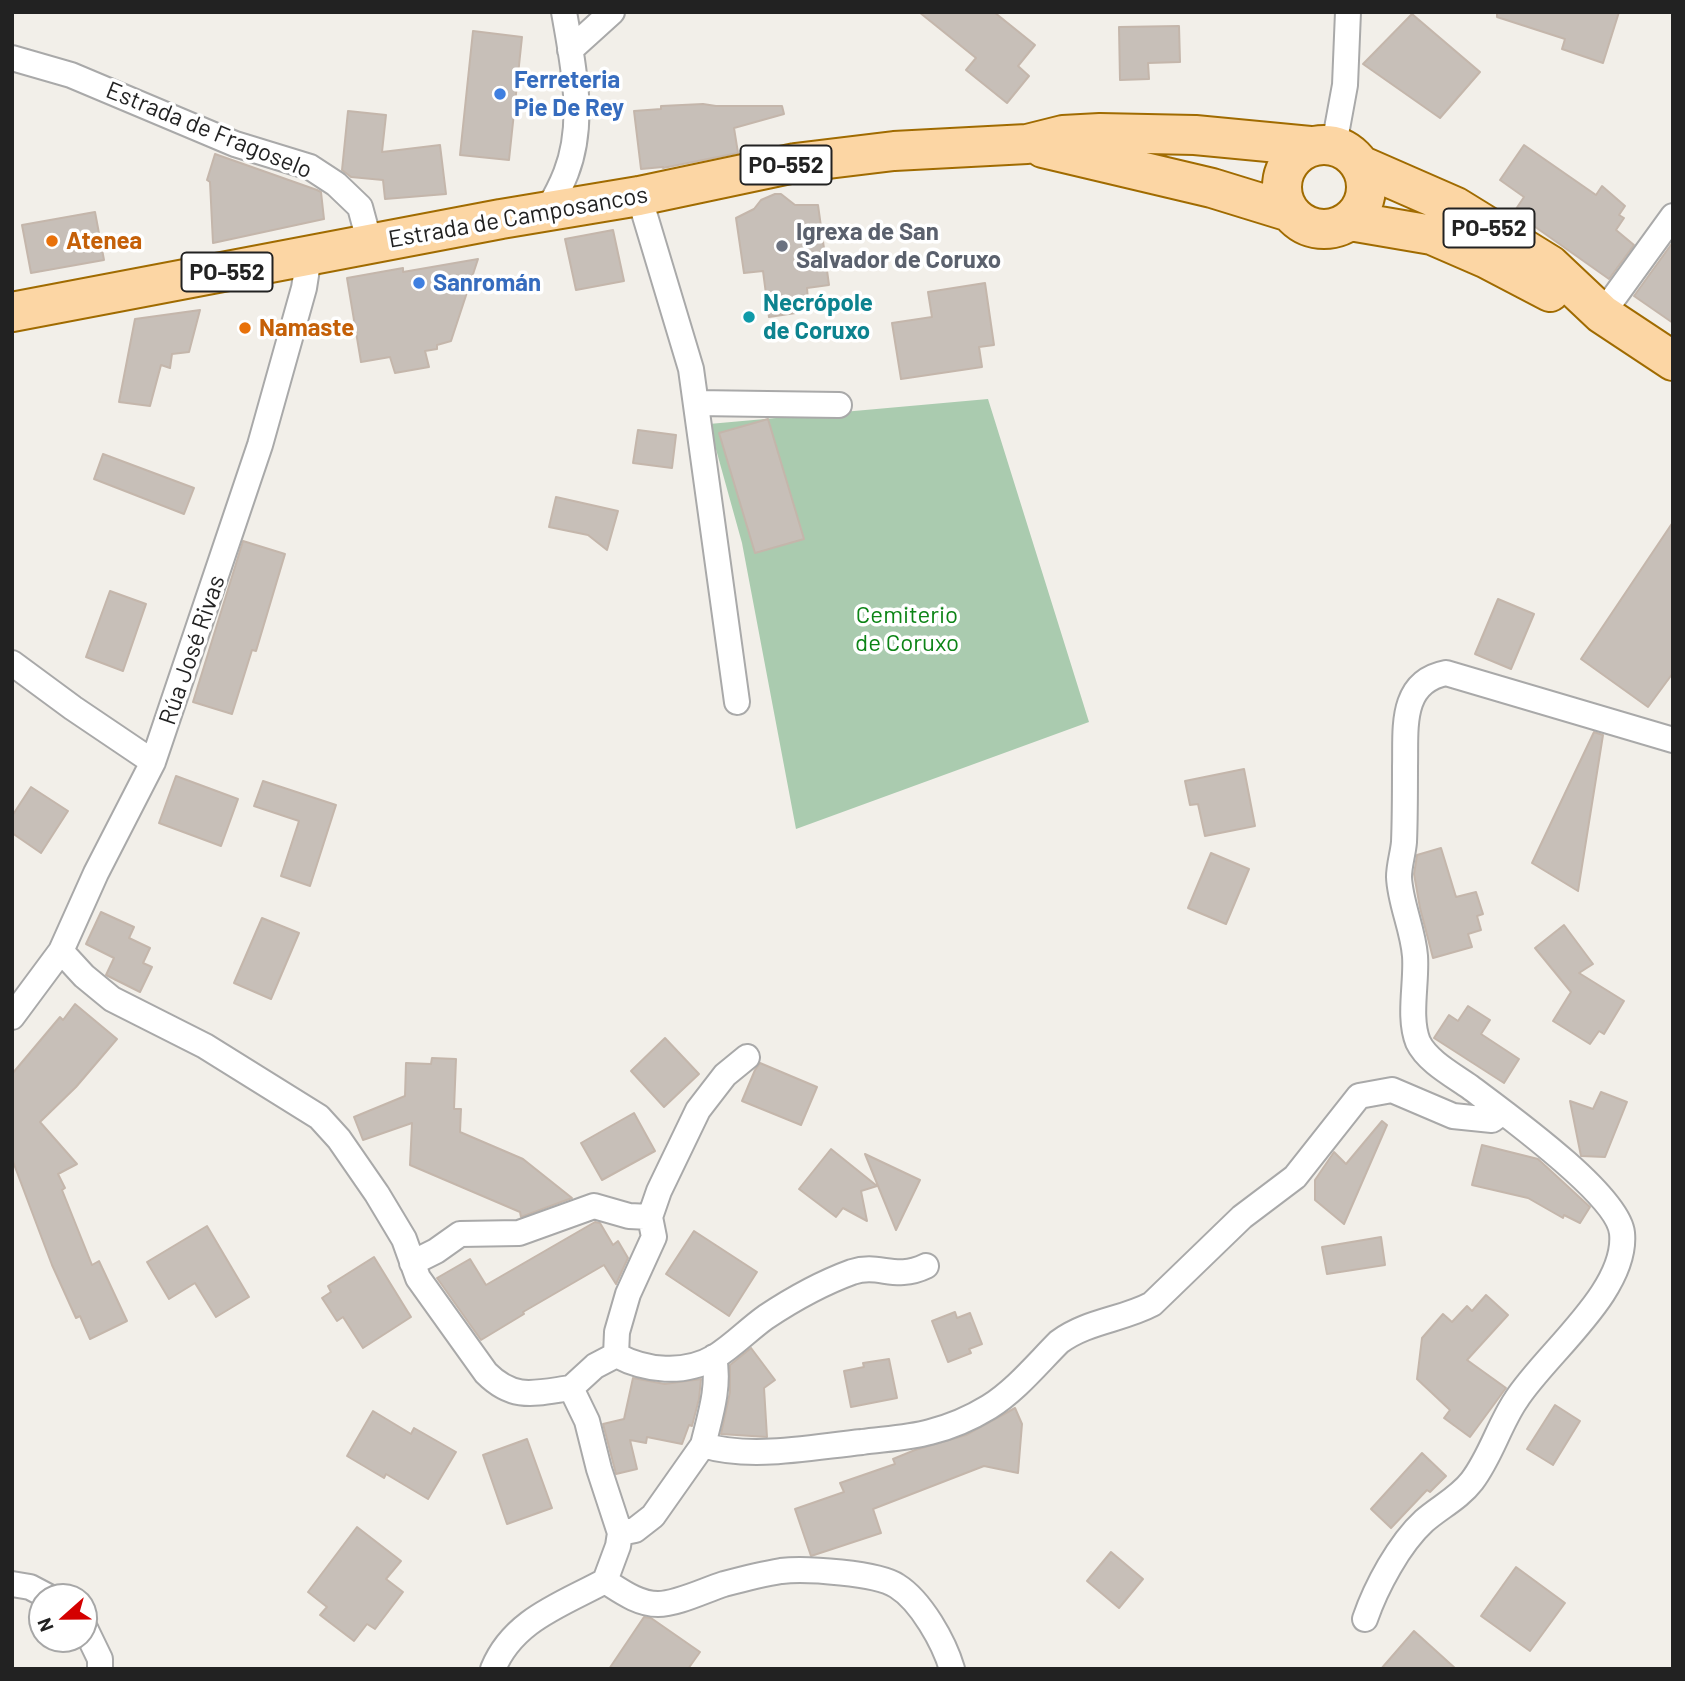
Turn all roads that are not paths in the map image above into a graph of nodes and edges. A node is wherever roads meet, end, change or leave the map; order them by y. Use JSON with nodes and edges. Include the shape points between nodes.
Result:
{"nodes":[{"id":1,"x":564,"y":12,"type":"edge"},
{"id":2,"x":612,"y":12,"type":"edge"},
{"id":3,"x":1348,"y":12,"type":"edge"},
{"id":4,"x":570,"y":50,"type":"junction"},
{"id":5,"x":12,"y":58,"type":"edge"},
{"id":6,"x":1027,"y":144,"type":"junction"},
{"id":7,"x":1335,"y":152,"type":"junction"},
{"id":8,"x":639,"y":195,"type":"junction"},
{"id":9,"x":547,"y":211,"type":"junction"},
{"id":10,"x":1290,"y":212,"type":"junction"},
{"id":11,"x":1673,"y":216,"type":"edge"},
{"id":12,"x":1350,"y":221,"type":"junction"},
{"id":13,"x":370,"y":244,"type":"junction"},
{"id":14,"x":309,"y":256,"type":"junction"},
{"id":15,"x":12,"y":313,"type":"edge"},
{"id":16,"x":1602,"y":314,"type":"junction"},
{"id":17,"x":1673,"y":361,"type":"edge"},
{"id":18,"x":696,"y":403,"type":"junction"},
{"id":19,"x":839,"y":405,"type":"dead end"},
{"id":20,"x":12,"y":663,"type":"edge"},
{"id":21,"x":737,"y":702,"type":"dead end"},
{"id":22,"x":1673,"y":740,"type":"edge"},
{"id":23,"x":153,"y":762,"type":"junction"},
{"id":24,"x":61,"y":951,"type":"junction"},
{"id":25,"x":12,"y":1017,"type":"edge"},
{"id":26,"x":747,"y":1056,"type":"dead end"},
{"id":27,"x":1503,"y":1112,"type":"junction"},
{"id":28,"x":650,"y":1217,"type":"junction"},
{"id":29,"x":412,"y":1263,"type":"junction"},
{"id":30,"x":926,"y":1266,"type":"dead end"},
{"id":31,"x":616,"y":1355,"type":"junction"},
{"id":32,"x":714,"y":1357,"type":"junction"},
{"id":33,"x":571,"y":1388,"type":"junction"},
{"id":34,"x":703,"y":1445,"type":"junction"},
{"id":35,"x":620,"y":1533,"type":"junction"},
{"id":36,"x":605,"y":1581,"type":"junction"},
{"id":37,"x":1365,"y":1619,"type":"dead end"},
{"id":38,"x":493,"y":1669,"type":"edge"},
{"id":39,"x":953,"y":1669,"type":"edge"}],
"edges":[{"from":1,"to":4,"type":"street"},
{"from":2,"to":4,"type":"street"},
{"from":3,"to":7,"type":"street","via":[[1345,85]]},
{"from":4,"to":9,"type":"street","via":[[576,130],[567,171]]},
{"from":5,"to":13,"type":"street","name":"Estrada de Fragoselo","via":[[71,75],[235,144],[310,167],[360,207]]},
{"from":6,"to":7,"type":"main road","name":"Estrada de Camposancos","number":"PO-552","via":[[1063,135],[1100,133],[1195,135]]},
{"from":6,"to":8,"type":"main road","name":"Estrada de Camposancos","number":"PO-552","via":[[894,151],[795,163]]},
{"from":6,"to":10,"type":"main road","name":"Estrada de Camposancos","number":"PO-552","via":[[1212,188]]},
{"from":7,"to":10,"type":"main road","via":[[1300,152],[1285,169],[1282,191]]},
{"from":7,"to":12,"type":"main road","via":[[1365,176],[1367,188],[1359,212]]},
{"from":7,"to":16,"type":"main road","name":"Estrada de Camposancos","number":"PO-552","via":[[1456,207],[1550,265]]},
{"from":8,"to":9,"type":"main road","name":"Estrada de Camposancos","number":"PO-552"},
{"from":8,"to":18,"type":"street","via":[[691,369]]},
{"from":9,"to":13,"type":"main road","name":"Estrada de Camposancos","number":"PO-552"},
{"from":10,"to":12,"type":"main road","name":"Estrada de Camposancos","number":"PO-552","via":[[1300,222],[1325,230]]},
{"from":11,"to":16,"type":"street"},
{"from":12,"to":16,"type":"main road","name":"Estrada de Camposancos","number":"PO-552","via":[[1432,235]]},
{"from":13,"to":14,"type":"main road","name":"Estrada de Camposancos","number":"PO-552"},
{"from":14,"to":15,"type":"main road","name":"Estrada de Camposancos","number":"PO-552"},
{"from":14,"to":23,"type":"street","name":"Rúa José Rivas","via":[[260,445]]},
{"from":16,"to":17,"type":"main road","name":"Estrada de Camposancos","number":"PO-552"},
{"from":18,"to":19,"type":"street"},
{"from":18,"to":21,"type":"street"},
{"from":20,"to":23,"type":"street"},
{"from":22,"to":27,"type":"street","via":[[1446,673],[1417,687],[1410,699],[1399,877],[1415,953],[1414,1026],[1423,1050],[1435,1062]]},
{"from":23,"to":24,"type":"street","name":"Rúa José Rivas"},
{"from":24,"to":25,"type":"street","name":"Rúa José Rivas"},
{"from":24,"to":29,"type":"street","via":[[112,999],[205,1046],[319,1117],[377,1194],[404,1239]]},
{"from":26,"to":28,"type":"street","via":[[725,1075],[698,1110]]},
{"from":27,"to":34,"type":"street","via":[[1492,1120],[1453,1115],[1392,1090],[1359,1096],[1295,1177],[1242,1217],[1152,1304],[1069,1334],[1006,1395],[967,1419],[930,1432],[794,1450],[724,1451]]},
{"from":27,"to":37,"type":"street","via":[[1611,1208],[1622,1233],[1617,1262],[1606,1289],[1516,1400],[1474,1479],[1411,1534]]},
{"from":28,"to":29,"type":"street","via":[[594,1206],[519,1233],[460,1234]]},
{"from":28,"to":31,"type":"street","via":[[654,1237],[628,1294]]},
{"from":29,"to":33,"type":"street","via":[[418,1278],[496,1382],[511,1392],[528,1394]]},
{"from":30,"to":32,"type":"street","via":[[896,1274],[855,1271],[803,1293]]},
{"from":31,"to":32,"type":"street","via":[[651,1368],[671,1369]]},
{"from":31,"to":33,"type":"street","via":[[595,1366]]},
{"from":32,"to":34,"type":"street","via":[[716,1391]]},
{"from":33,"to":35,"type":"street","via":[[587,1421]]},
{"from":34,"to":35,"type":"street","via":[[653,1516],[635,1530]]},
{"from":35,"to":36,"type":"street"},
{"from":36,"to":38,"type":"street","via":[[515,1632]]},
{"from":36,"to":39,"type":"street","via":[[641,1602],[660,1604],[783,1571],[875,1578],[895,1584],[914,1599]]}]}
